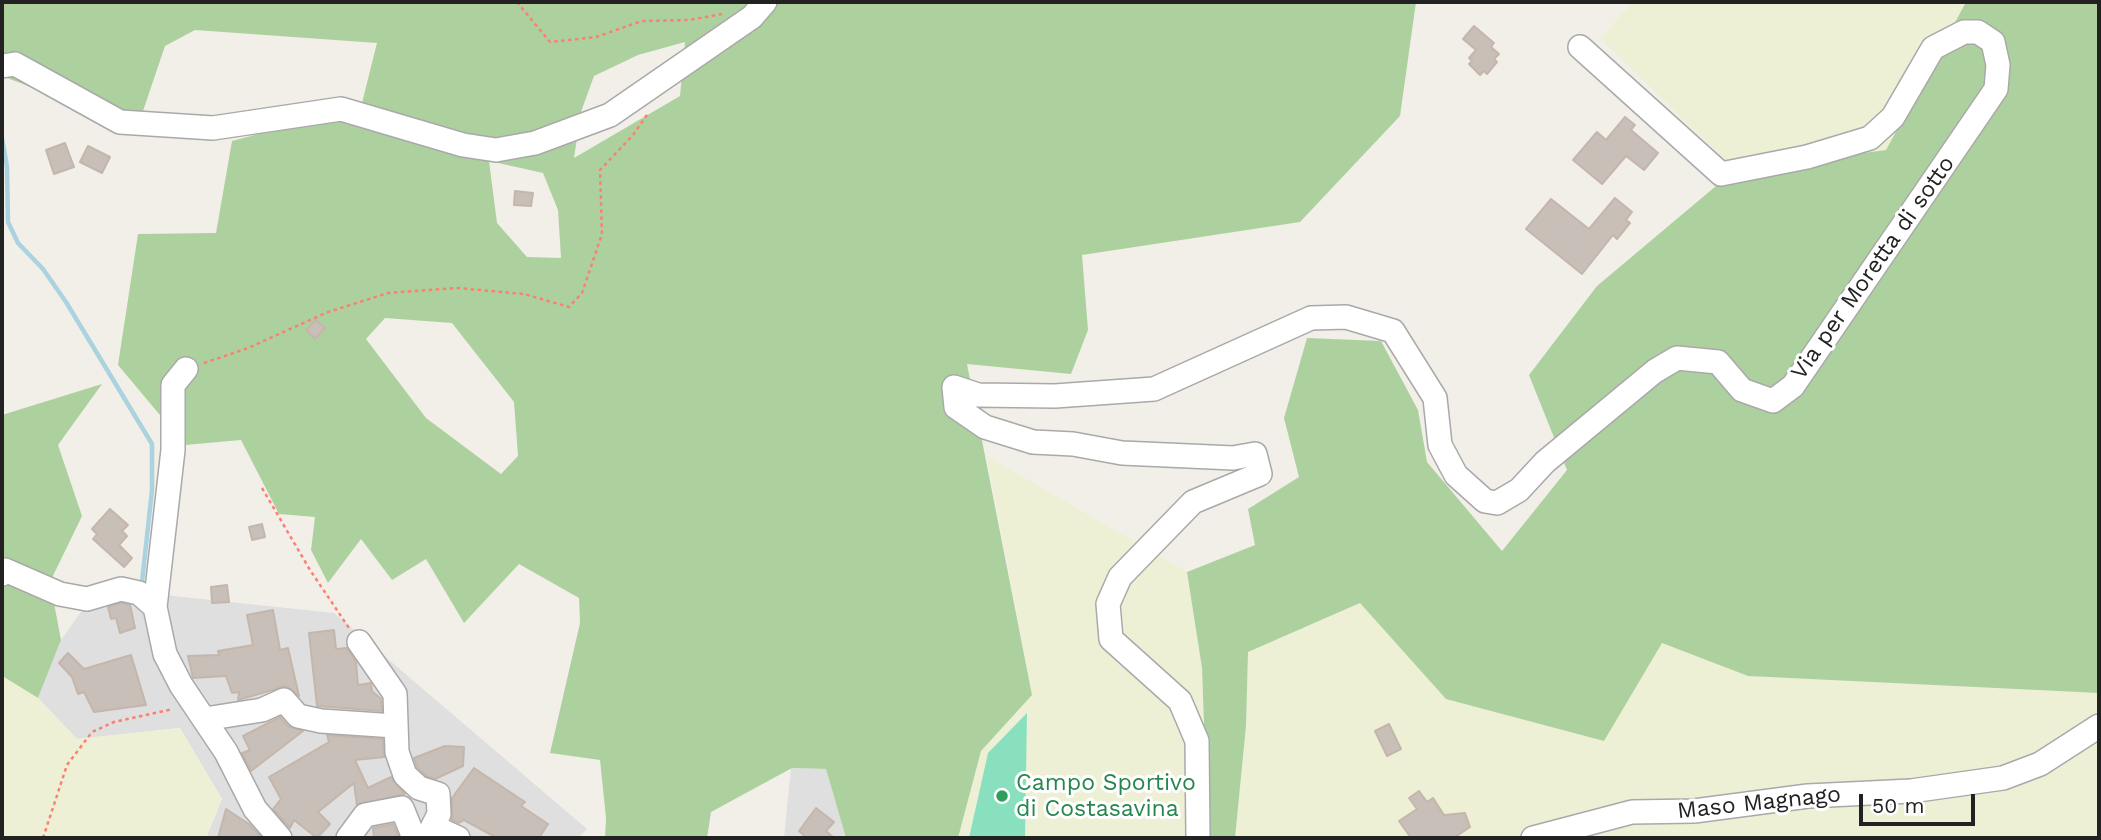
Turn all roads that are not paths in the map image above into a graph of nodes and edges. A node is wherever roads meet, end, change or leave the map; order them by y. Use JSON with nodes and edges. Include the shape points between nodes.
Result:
{"nodes":[{"id":1,"x":765,"y":2,"type":"edge"},
{"id":2,"x":1580,"y":47,"type":"dead end"},
{"id":3,"x":2,"y":66,"type":"edge"},
{"id":4,"x":186,"y":369,"type":"road end"},
{"id":5,"x":2,"y":574,"type":"edge"},
{"id":6,"x":155,"y":607,"type":"junction"},
{"id":7,"x":359,"y":642,"type":"road end"},
{"id":8,"x":201,"y":712,"type":"junction"},
{"id":9,"x":395,"y":726,"type":"junction"},
{"id":10,"x":2099,"y":726,"type":"edge"},
{"id":11,"x":430,"y":832,"type":"edge"},
{"id":12,"x":279,"y":838,"type":"edge"},
{"id":13,"x":348,"y":838,"type":"edge"},
{"id":14,"x":414,"y":838,"type":"edge"},
{"id":15,"x":458,"y":838,"type":"edge"},
{"id":16,"x":1198,"y":838,"type":"edge"},
{"id":17,"x":1533,"y":838,"type":"edge"}],
"edges":[{"from":1,"to":3,"type":"street","via":[[752,17],[610,115],[535,144],[496,150],[341,110],[213,128],[120,122],[15,64]]},
{"from":2,"to":16,"type":"street","name":"Via per Moretta di sotto","via":[[1721,174],[1870,138],[1894,117],[1933,48],[1964,32],[1978,32],[1993,42],[1998,65],[1996,89],[1793,386],[1773,401],[1742,390],[1718,362],[1677,358],[1545,462],[1519,490],[1497,503],[1485,500],[1456,475],[1440,444],[1435,397],[1393,331],[1346,317],[1311,318],[1154,389],[1055,396],[978,395],[954,387],[956,407],[985,427],[1033,442],[1122,453],[1233,458],[1255,454],[1260,474],[1193,502],[1120,577],[1108,604],[1111,639],[1180,701],[1197,741]]},
{"from":4,"to":6,"type":"street","via":[[173,385],[173,450]]},
{"from":5,"to":6,"type":"street","via":[[5,570],[60,594],[87,599],[121,589],[139,593]]},
{"from":6,"to":8,"type":"street","via":[[165,654]]},
{"from":7,"to":9,"type":"street","via":[[396,694]]},
{"from":8,"to":9,"type":"street","via":[[262,710],[284,700],[298,716]]},
{"from":8,"to":12,"type":"street","via":[[255,809]]},
{"from":9,"to":11,"type":"street","via":[[405,775],[419,788],[438,794],[439,814]]},
{"from":10,"to":17,"type":"street","name":"Maso Magnago","via":[[2040,764],[2003,778],[1912,791],[1632,813]]},
{"from":11,"to":15,"type":"street"},
{"from":13,"to":14,"type":"street","via":[[365,815],[402,808]]}]}
